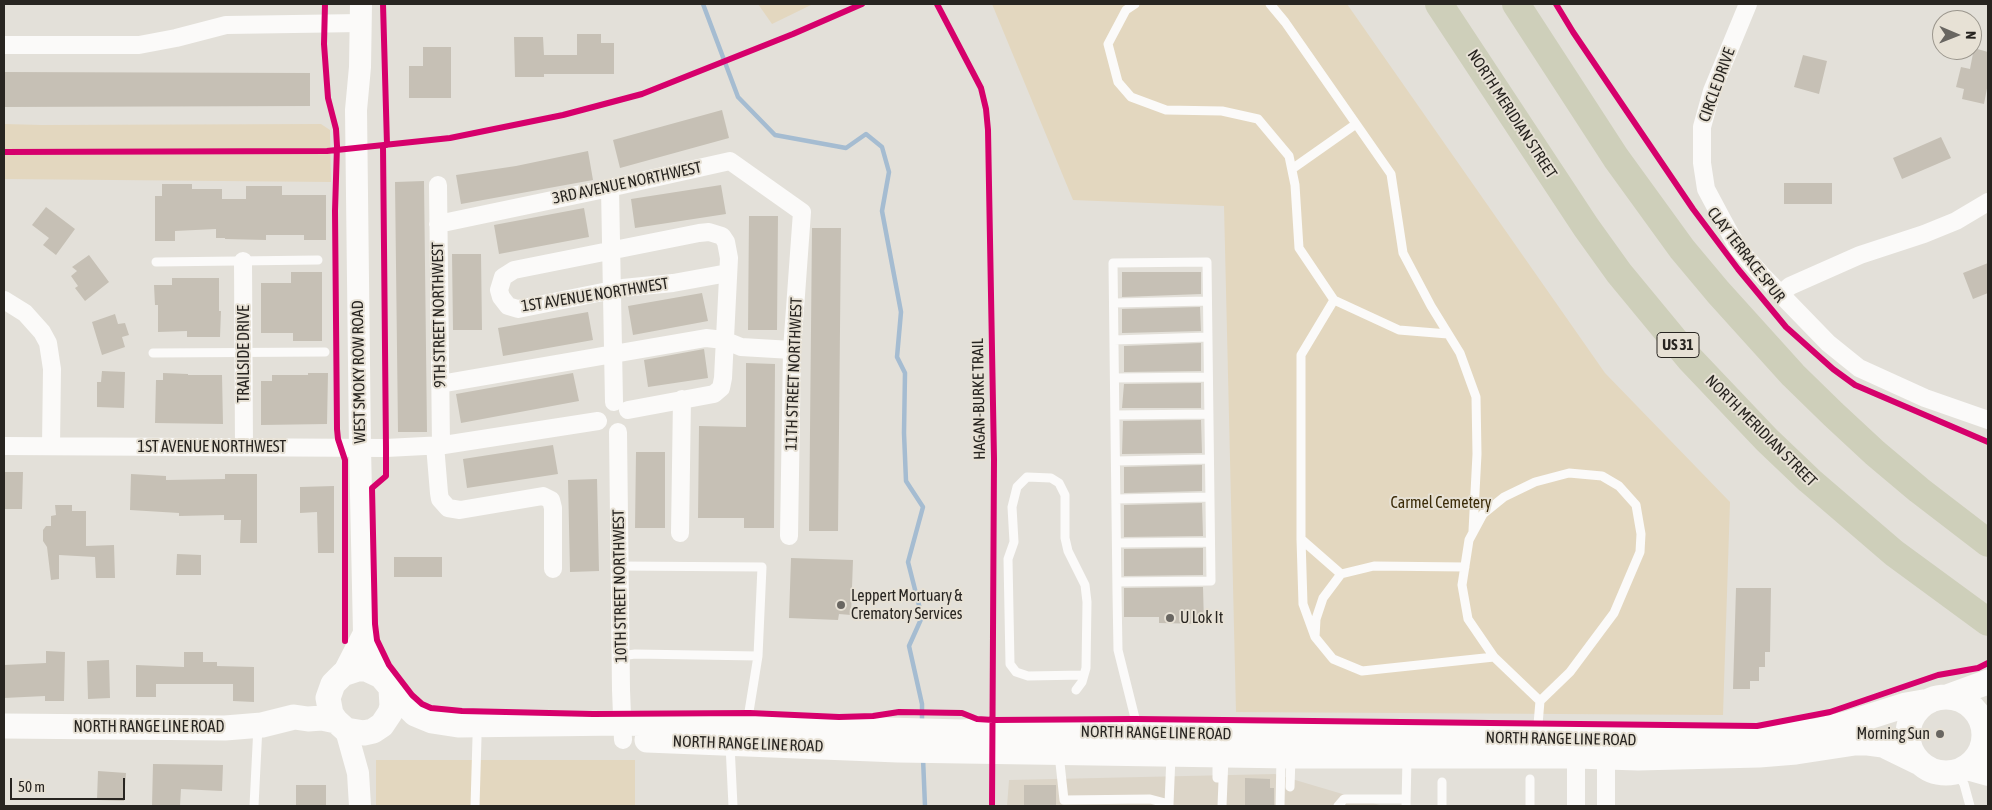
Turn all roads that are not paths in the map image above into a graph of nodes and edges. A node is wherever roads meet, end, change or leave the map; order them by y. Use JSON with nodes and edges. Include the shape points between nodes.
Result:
{"nodes":[{"id":1,"x":1134,"y":4,"type":"edge"},
{"id":2,"x":1270,"y":4,"type":"edge"},
{"id":3,"x":1439,"y":4,"type":"edge"},
{"id":4,"x":1516,"y":4,"type":"edge"},
{"id":5,"x":1748,"y":4,"type":"edge"},
{"id":6,"x":354,"y":13,"type":"edge"},
{"id":7,"x":4,"y":45,"type":"edge"},
{"id":8,"x":1356,"y":124,"type":"junction"},
{"id":9,"x":1292,"y":169,"type":"junction"},
{"id":10,"x":438,"y":185,"type":"dead end"},
{"id":11,"x":610,"y":188,"type":"junction"},
{"id":12,"x":1988,"y":202,"type":"edge"},
{"id":13,"x":802,"y":212,"type":"joint"},
{"id":14,"x":438,"y":224,"type":"junction"},
{"id":15,"x":612,"y":249,"type":"junction"},
{"id":16,"x":318,"y":260,"type":"dead end"},
{"id":17,"x":243,"y":261,"type":"junction"},
{"id":18,"x":156,"y":262,"type":"dead end"},
{"id":19,"x":728,"y":273,"type":"junction"},
{"id":20,"x":612,"y":290,"type":"junction"},
{"id":21,"x":1781,"y":294,"type":"junction"},
{"id":22,"x":4,"y":300,"type":"edge"},
{"id":23,"x":1334,"y":300,"type":"junction"},
{"id":24,"x":1207,"y":301,"type":"junction"},
{"id":25,"x":1114,"y":303,"type":"junction"},
{"id":26,"x":1448,"y":334,"type":"junction"},
{"id":27,"x":1208,"y":338,"type":"junction"},
{"id":28,"x":724,"y":340,"type":"junction"},
{"id":29,"x":1114,"y":340,"type":"junction"},
{"id":30,"x":792,"y":350,"type":"junction"},
{"id":31,"x":244,"y":352,"type":"junction"},
{"id":32,"x":325,"y":352,"type":"dead end"},
{"id":33,"x":153,"y":353,"type":"dead end"},
{"id":34,"x":613,"y":353,"type":"junction"},
{"id":35,"x":1208,"y":377,"type":"junction"},
{"id":36,"x":1115,"y":378,"type":"junction"},
{"id":37,"x":440,"y":384,"type":"junction"},
{"id":38,"x":682,"y":399,"type":"junction"},
{"id":39,"x":621,"y":406,"type":"junction"},
{"id":40,"x":1209,"y":414,"type":"junction"},
{"id":41,"x":1115,"y":415,"type":"junction"},
{"id":42,"x":1988,"y":420,"type":"edge"},
{"id":43,"x":598,"y":421,"type":"junction"},
{"id":44,"x":618,"y":432,"type":"junction"},
{"id":45,"x":438,"y":445,"type":"junction"},
{"id":46,"x":4,"y":446,"type":"edge"},
{"id":47,"x":51,"y":446,"type":"junction"},
{"id":48,"x":244,"y":447,"type":"junction"},
{"id":49,"x":360,"y":448,"type":"junction"},
{"id":50,"x":1209,"y":459,"type":"junction"},
{"id":51,"x":1116,"y":461,"type":"junction"},
{"id":52,"x":1210,"y":497,"type":"junction"},
{"id":53,"x":1116,"y":499,"type":"junction"},
{"id":54,"x":680,"y":533,"type":"dead end"},
{"id":55,"x":1472,"y":533,"type":"junction"},
{"id":56,"x":789,"y":536,"type":"dead end"},
{"id":57,"x":1301,"y":538,"type":"junction"},
{"id":58,"x":1210,"y":542,"type":"junction"},
{"id":59,"x":1117,"y":543,"type":"junction"},
{"id":60,"x":1988,"y":543,"type":"edge"},
{"id":61,"x":619,"y":566,"type":"junction"},
{"id":62,"x":1465,"y":567,"type":"junction"},
{"id":63,"x":552,"y":569,"type":"dead end"},
{"id":64,"x":1341,"y":574,"type":"junction"},
{"id":65,"x":1117,"y":582,"type":"junction"},
{"id":66,"x":1988,"y":622,"type":"edge"},
{"id":67,"x":364,"y":633,"type":"junction"},
{"id":68,"x":1315,"y":637,"type":"junction"},
{"id":69,"x":621,"y":656,"type":"junction"},
{"id":70,"x":758,"y":656,"type":"junction"},
{"id":71,"x":1494,"y":657,"type":"junction"},
{"id":72,"x":1084,"y":675,"type":"junction"},
{"id":73,"x":337,"y":682,"type":"junction"},
{"id":74,"x":1988,"y":682,"type":"edge"},
{"id":75,"x":386,"y":683,"type":"junction"},
{"id":76,"x":1076,"y":690,"type":"dead end"},
{"id":77,"x":1938,"y":699,"type":"junction"},
{"id":78,"x":1540,"y":701,"type":"junction"},
{"id":79,"x":294,"y":717,"type":"junction"},
{"id":80,"x":4,"y":726,"type":"edge"},
{"id":81,"x":258,"y":726,"type":"junction"},
{"id":82,"x":341,"y":726,"type":"junction"},
{"id":83,"x":377,"y":728,"type":"junction"},
{"id":84,"x":623,"y":731,"type":"junction"},
{"id":85,"x":1985,"y":732,"type":"edge"},
{"id":86,"x":738,"y":734,"type":"junction"},
{"id":87,"x":478,"y":738,"type":"junction"},
{"id":88,"x":1536,"y":739,"type":"junction"},
{"id":89,"x":962,"y":741,"type":"junction"},
{"id":90,"x":1139,"y":743,"type":"junction"},
{"id":91,"x":1172,"y":743,"type":"junction"},
{"id":92,"x":1407,"y":746,"type":"junction"},
{"id":93,"x":1220,"y":748,"type":"junction"},
{"id":94,"x":1576,"y":748,"type":"junction"},
{"id":95,"x":1606,"y":748,"type":"junction"},
{"id":96,"x":1059,"y":752,"type":"junction"},
{"id":97,"x":1286,"y":756,"type":"junction"},
{"id":98,"x":1920,"y":763,"type":"junction"},
{"id":99,"x":1959,"y":770,"type":"junction"},
{"id":100,"x":358,"y":773,"type":"junction"},
{"id":101,"x":1988,"y":775,"type":"edge"},
{"id":102,"x":1530,"y":779,"type":"dead end"},
{"id":103,"x":1442,"y":782,"type":"dead end"},
{"id":104,"x":1290,"y":787,"type":"dead end"},
{"id":105,"x":1406,"y":803,"type":"edge"},
{"id":106,"x":1169,"y":805,"type":"edge"},
{"id":107,"x":254,"y":806,"type":"edge"},
{"id":108,"x":360,"y":806,"type":"edge"},
{"id":109,"x":475,"y":806,"type":"edge"},
{"id":110,"x":733,"y":806,"type":"edge"},
{"id":111,"x":1222,"y":806,"type":"edge"},
{"id":112,"x":1280,"y":806,"type":"edge"},
{"id":113,"x":1338,"y":806,"type":"edge"},
{"id":114,"x":1442,"y":806,"type":"edge"},
{"id":115,"x":1530,"y":806,"type":"edge"},
{"id":116,"x":1576,"y":806,"type":"edge"},
{"id":117,"x":1606,"y":806,"type":"edge"},
{"id":118,"x":1970,"y":806,"type":"edge"}],
"edges":[{"from":1,"to":9,"type":"lane","via":[[1126,10],[1108,44],[1118,82],[1132,97],[1166,110],[1222,111],[1258,120],[1289,156]]},
{"from":2,"to":8,"type":"lane"},
{"from":3,"to":66,"type":"highway","name":"NORTH MERIDIAN STREET","number":"US 31","via":[[1586,227],[1690,359],[1809,480],[1894,553]]},
{"from":4,"to":60,"type":"highway","via":[[1627,173],[1718,292],[1833,414],[1912,484]]},
{"from":5,"to":21,"type":"street","name":"CIRCLE DRIVE","via":[[1707,107],[1702,127],[1702,163],[1706,189],[1738,248]]},
{"from":6,"to":7,"type":"street","via":[[226,25],[139,45]]},
{"from":6,"to":49,"type":"street","name":"WEST SMOKY ROW ROAD","via":[[360,67],[356,110]]},
{"from":8,"to":9,"type":"lane"},
{"from":8,"to":26,"type":"lane","via":[[1391,174],[1403,253]]},
{"from":9,"to":23,"type":"lane","via":[[1299,248]]},
{"from":10,"to":14,"type":"street","name":"9TH STREET NORTHWEST"},
{"from":11,"to":13,"type":"street","name":"3RD AVENUE NORTHWEST","via":[[730,161]]},
{"from":11,"to":14,"type":"street","name":"3RD AVENUE NORTHWEST"},
{"from":11,"to":15,"type":"street"},
{"from":12,"to":21,"type":"street","via":[[1956,221],[1860,255],[1790,286]]},
{"from":13,"to":30,"type":"street","name":"11TH STREET NORTHWEST"},
{"from":14,"to":37,"type":"street","name":"9TH STREET NORTHWEST"},
{"from":15,"to":19,"type":"street","name":"1ST AVENUE NORTHWEST","via":[[709,232],[722,236],[726,242]]},
{"from":15,"to":20,"type":"street"},
{"from":15,"to":20,"type":"street","name":"1ST AVENUE NORTHWEST","via":[[514,270],[503,277],[499,290],[504,302],[518,309]]},
{"from":16,"to":17,"type":"lane"},
{"from":17,"to":18,"type":"lane"},
{"from":17,"to":31,"type":"street","name":"TRAILSIDE DRIVE"},
{"from":19,"to":20,"type":"street","name":"1ST AVENUE NORTHWEST"},
{"from":19,"to":28,"type":"street"},
{"from":20,"to":34,"type":"street"},
{"from":21,"to":42,"type":"street","name":"CIRCLE DRIVE","via":[[1828,343],[1859,368],[1925,398]]},
{"from":22,"to":47,"type":"street","via":[[29,317],[48,343],[52,369]]},
{"from":23,"to":26,"type":"lane","via":[[1399,330]]},
{"from":23,"to":57,"type":"lane","via":[[1301,355]]},
{"from":24,"to":25,"type":"lane"},
{"from":24,"to":25,"type":"lane","via":[[1207,262],[1114,263]]},
{"from":24,"to":27,"type":"lane"},
{"from":25,"to":29,"type":"lane"},
{"from":26,"to":55,"type":"lane","via":[[1460,354],[1476,397],[1477,454]]},
{"from":27,"to":29,"type":"lane"},
{"from":27,"to":35,"type":"lane"},
{"from":28,"to":30,"type":"street","via":[[741,348]]},
{"from":28,"to":34,"type":"street","via":[[706,338]]},
{"from":28,"to":38,"type":"street","via":[[721,388],[714,394]]},
{"from":29,"to":36,"type":"lane"},
{"from":30,"to":56,"type":"street","name":"11TH STREET NORTHWEST"},
{"from":31,"to":32,"type":"lane"},
{"from":31,"to":33,"type":"lane"},
{"from":31,"to":48,"type":"street","name":"TRAILSIDE DRIVE"},
{"from":34,"to":37,"type":"street"},
{"from":34,"to":39,"type":"street"},
{"from":35,"to":36,"type":"lane"},
{"from":35,"to":40,"type":"lane"},
{"from":36,"to":41,"type":"lane"},
{"from":37,"to":45,"type":"street","name":"9TH STREET NORTHWEST"},
{"from":38,"to":39,"type":"street"},
{"from":38,"to":54,"type":"street"},
{"from":39,"to":43,"type":"street","via":[[605,404],[601,407]]},
{"from":39,"to":44,"type":"street","via":[[629,418],[626,426]]},
{"from":40,"to":41,"type":"lane"},
{"from":40,"to":50,"type":"lane"},
{"from":41,"to":51,"type":"lane"},
{"from":43,"to":44,"type":"street","via":[[607,432]]},
{"from":43,"to":45,"type":"street","name":"1ST AVENUE NORTHWEST"},
{"from":44,"to":61,"type":"street","name":"10TH STREET NORTHWEST"},
{"from":45,"to":49,"type":"street","name":"1ST AVENUE NORTHWEST"},
{"from":45,"to":63,"type":"street","name":"9TH STREET NORTHWEST","via":[[440,499],[448,508],[460,510],[543,496],[552,500]]},
{"from":46,"to":47,"type":"street","name":"1ST AVENUE NORTHWEST"},
{"from":47,"to":48,"type":"street","name":"1ST AVENUE NORTHWEST"},
{"from":48,"to":49,"type":"street","name":"1ST AVENUE NORTHWEST"},
{"from":49,"to":67,"type":"street","name":"WEST SMOKY ROW ROAD"},
{"from":50,"to":51,"type":"lane"},
{"from":50,"to":52,"type":"lane"},
{"from":51,"to":53,"type":"lane"},
{"from":52,"to":53,"type":"lane"},
{"from":52,"to":58,"type":"lane"},
{"from":53,"to":59,"type":"lane"},
{"from":55,"to":62,"type":"lane"},
{"from":55,"to":78,"type":"lane","via":[[1483,514],[1504,497],[1536,482],[1569,472],[1602,476],[1619,486],[1636,505],[1641,534],[1640,552],[1614,614],[1570,672]]},
{"from":57,"to":64,"type":"lane"},
{"from":57,"to":68,"type":"lane","via":[[1303,604]]},
{"from":58,"to":59,"type":"lane"},
{"from":58,"to":65,"type":"lane","via":[[1210,581]]},
{"from":59,"to":65,"type":"lane"},
{"from":61,"to":69,"type":"street","name":"10TH STREET NORTHWEST"},
{"from":61,"to":70,"type":"lane","via":[[762,567]]},
{"from":62,"to":64,"type":"lane","via":[[1374,566]]},
{"from":62,"to":71,"type":"lane","via":[[1462,585],[1468,619]]},
{"from":64,"to":68,"type":"lane","via":[[1323,598],[1316,619]]},
{"from":65,"to":90,"type":"lane","via":[[1118,650]]},
{"from":67,"to":73,"type":"street","name":"WEST SMOKY ROW ROAD"},
{"from":67,"to":75,"type":"street","name":"WEST SMOKY ROW ROAD"},
{"from":68,"to":71,"type":"lane","via":[[1333,659],[1362,671]]},
{"from":69,"to":70,"type":"lane"},
{"from":69,"to":84,"type":"street","name":"10TH STREET NORTHWEST"},
{"from":70,"to":86,"type":"lane"},
{"from":71,"to":78,"type":"lane"},
{"from":72,"to":72,"type":"lane","via":[[1085,585],[1065,538],[1065,495],[1059,482],[1051,478],[1027,477],[1017,487],[1012,507],[1014,542],[1008,559],[1010,664],[1016,672],[1028,676]]},
{"from":72,"to":76,"type":"lane"},
{"from":73,"to":75,"type":"main road","via":[[350,670],[366,669]]},
{"from":73,"to":79,"type":"main road","name":"NORTH RANGE LINE ROAD"},
{"from":73,"to":82,"type":"main road","via":[[329,707]]},
{"from":74,"to":77,"type":"main road","name":"NORTH RANGE LINE ROAD"},
{"from":75,"to":83,"type":"main road","via":[[392,706]]},
{"from":75,"to":84,"type":"main road","name":"NORTH RANGE LINE ROAD","via":[[415,714],[432,721]]},
{"from":77,"to":85,"type":"main road","via":[[1958,699],[1968,704]]},
{"from":77,"to":95,"type":"main road","name":"NORTH RANGE LINE ROAD","via":[[1817,731]]},
{"from":77,"to":98,"type":"main road","via":[[1919,708],[1908,730],[1912,754]]},
{"from":78,"to":88,"type":"lane"},
{"from":79,"to":81,"type":"main road","name":"NORTH RANGE LINE ROAD"},
{"from":79,"to":82,"type":"main road","name":"NORTH RANGE LINE ROAD","via":[[322,718]]},
{"from":80,"to":81,"type":"main road","name":"NORTH RANGE LINE ROAD"},
{"from":81,"to":107,"type":"lane"},
{"from":82,"to":83,"type":"main road","via":[[364,733]]},
{"from":82,"to":100,"type":"street"},
{"from":83,"to":87,"type":"main road","name":"NORTH RANGE LINE ROAD","via":[[398,724],[443,737]]},
{"from":83,"to":100,"type":"street"},
{"from":84,"to":86,"type":"main road","name":"NORTH RANGE LINE ROAD"},
{"from":84,"to":87,"type":"main road","name":"NORTH RANGE LINE ROAD"},
{"from":85,"to":99,"type":"main road","via":[[1977,756]]},
{"from":86,"to":89,"type":"main road","name":"NORTH RANGE LINE ROAD"},
{"from":86,"to":110,"type":"lane"},
{"from":87,"to":109,"type":"lane"},
{"from":88,"to":92,"type":"main road","name":"NORTH RANGE LINE ROAD"},
{"from":88,"to":94,"type":"main road","name":"NORTH RANGE LINE ROAD"},
{"from":89,"to":90,"type":"main road","name":"NORTH RANGE LINE ROAD","via":[[994,730]]},
{"from":89,"to":96,"type":"main road","name":"NORTH RANGE LINE ROAD"},
{"from":90,"to":91,"type":"main road","name":"NORTH RANGE LINE ROAD"},
{"from":90,"to":96,"type":"main road","name":"NORTH RANGE LINE ROAD"},
{"from":91,"to":93,"type":"main road","name":"NORTH RANGE LINE ROAD"},
{"from":91,"to":106,"type":"lane"},
{"from":92,"to":93,"type":"main road","name":"NORTH RANGE LINE ROAD"},
{"from":92,"to":94,"type":"main road","name":"NORTH RANGE LINE ROAD"},
{"from":92,"to":97,"type":"main road","name":"NORTH RANGE LINE ROAD"},
{"from":92,"to":105,"type":"lane"},
{"from":93,"to":97,"type":"main road","name":"NORTH RANGE LINE ROAD"},
{"from":93,"to":111,"type":"lane"},
{"from":94,"to":95,"type":"main road","name":"NORTH RANGE LINE ROAD"},
{"from":94,"to":116,"type":"street"},
{"from":95,"to":98,"type":"main road","name":"NORTH RANGE LINE ROAD","via":[[1719,758],[1868,744],[1883,745]]},
{"from":95,"to":117,"type":"street"},
{"from":96,"to":106,"type":"lane","via":[[1064,800],[1150,799]]},
{"from":97,"to":104,"type":"lane"},
{"from":97,"to":112,"type":"lane"},
{"from":98,"to":99,"type":"main road","via":[[1939,772]]},
{"from":99,"to":101,"type":"street"},
{"from":99,"to":118,"type":"lane"},
{"from":100,"to":108,"type":"street"},
{"from":102,"to":115,"type":"lane"},
{"from":103,"to":114,"type":"lane"},
{"from":105,"to":113,"type":"lane","via":[[1344,800]]}]}
